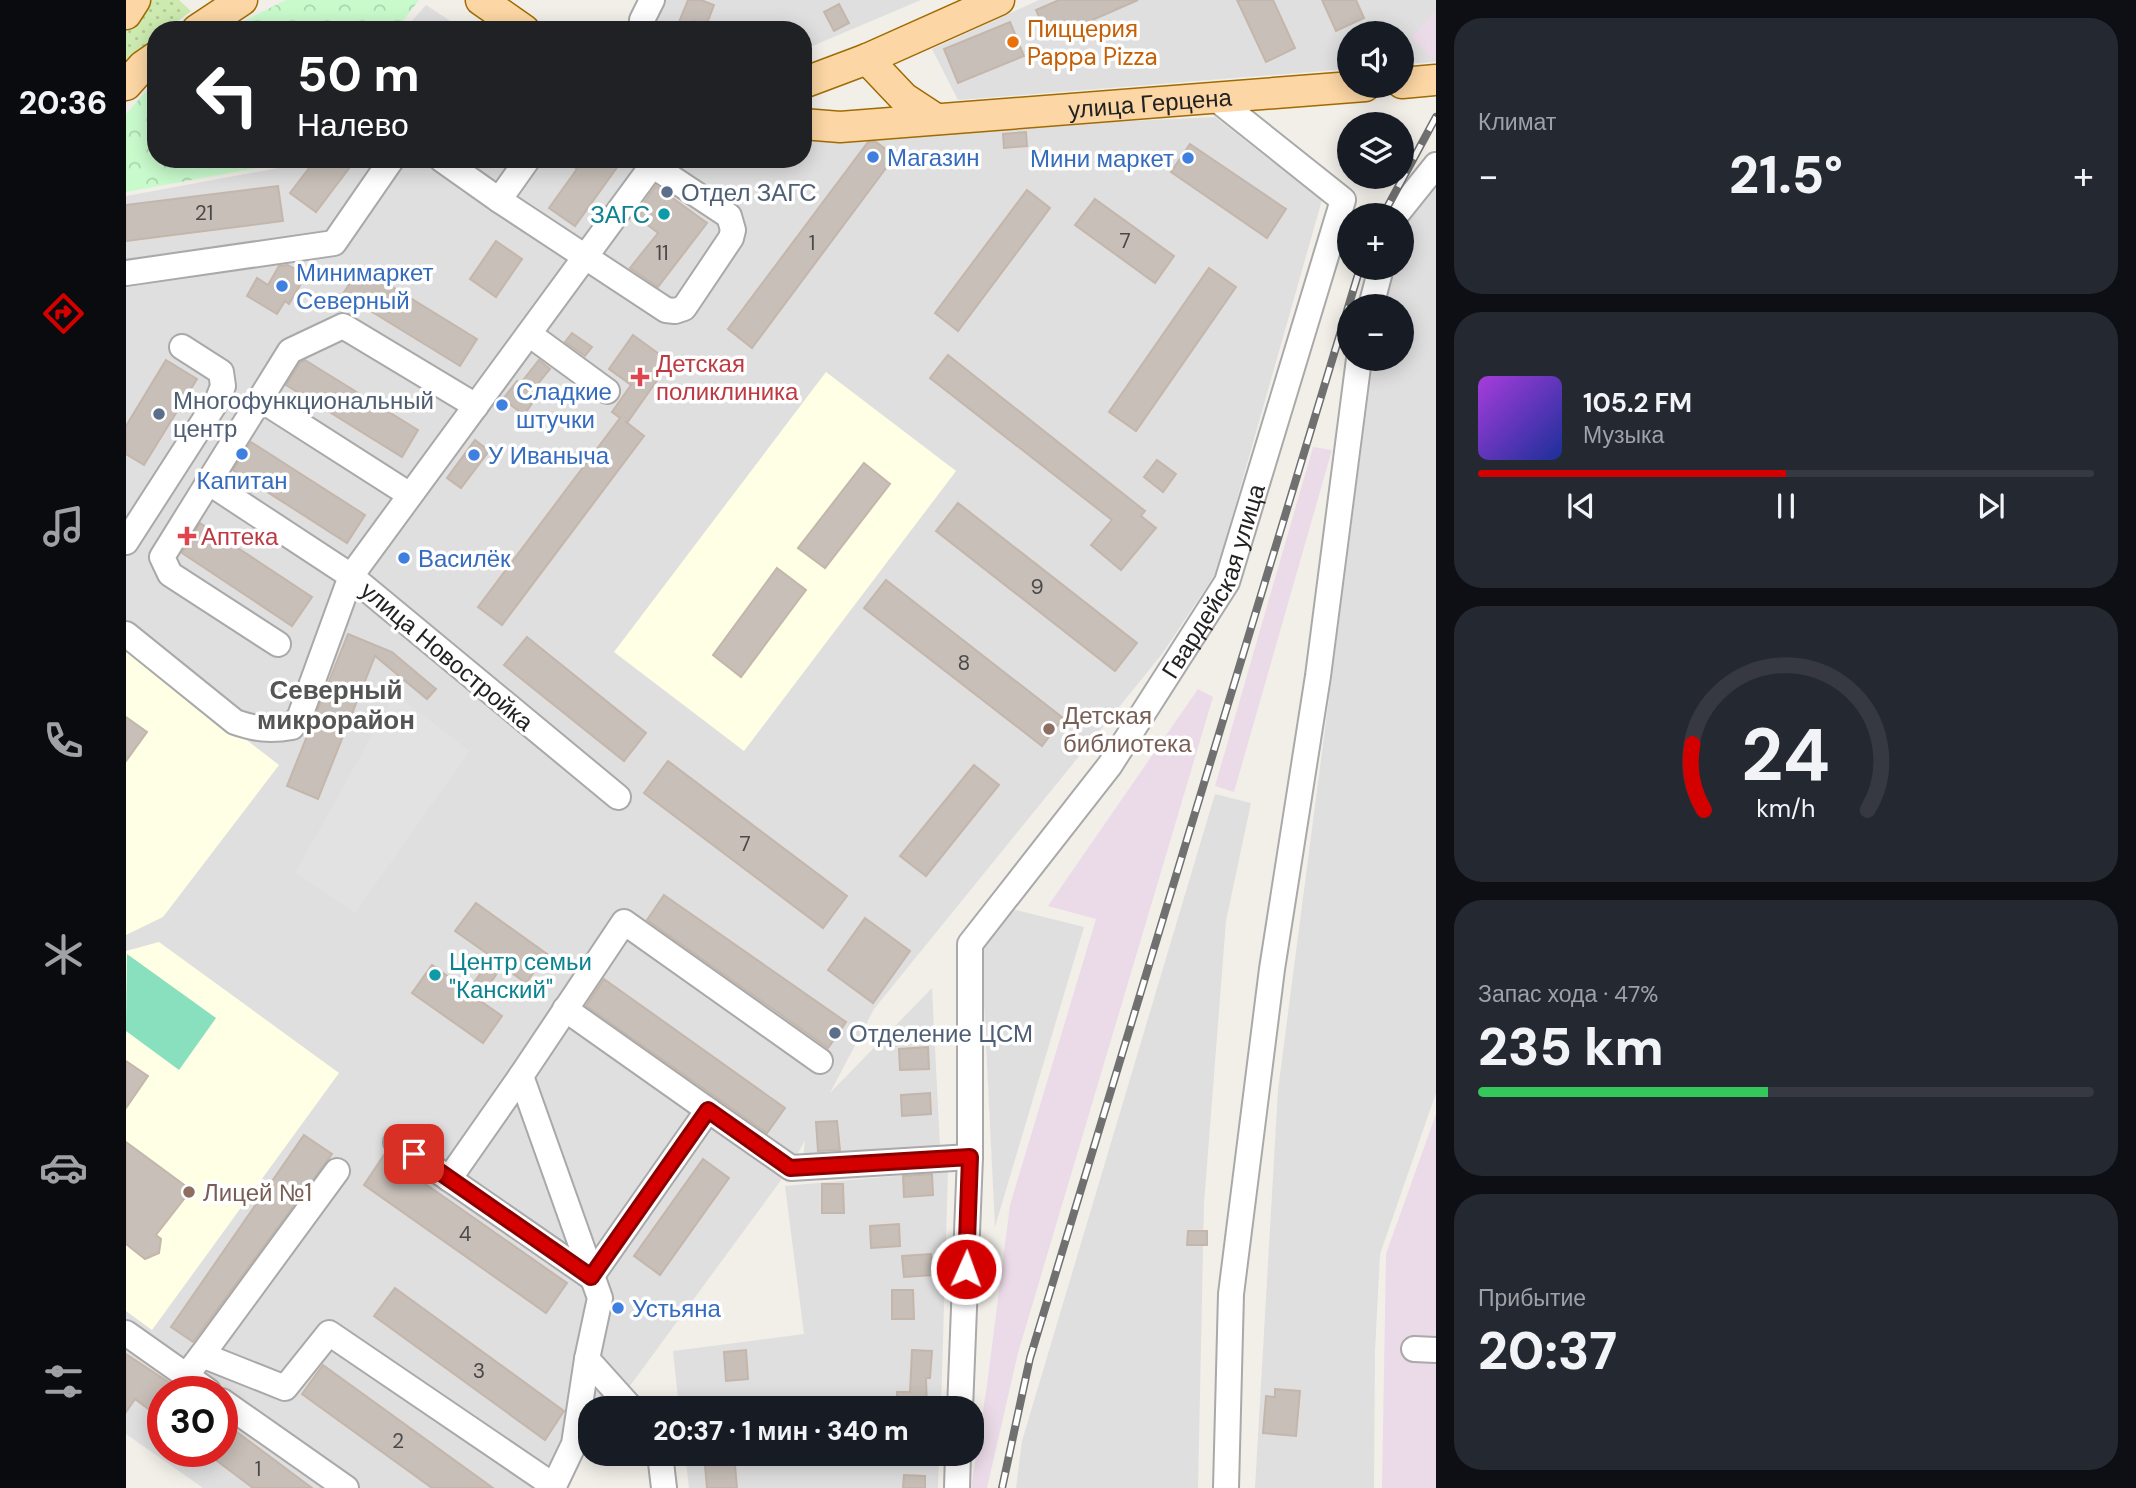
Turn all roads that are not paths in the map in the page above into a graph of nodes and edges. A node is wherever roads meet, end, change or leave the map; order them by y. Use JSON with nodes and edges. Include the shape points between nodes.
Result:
{"nodes":[{"id":1,"x":135,"y":0,"type":"edge"},
{"id":2,"x":242,"y":0,"type":"edge"},
{"id":3,"x":481,"y":0,"type":"edge"},
{"id":4,"x":999,"y":0,"type":"edge"},
{"id":5,"x":126,"y":14,"type":"edge"},
{"id":6,"x":210,"y":21,"type":"edge"},
{"id":7,"x":511,"y":21,"type":"edge"},
{"id":8,"x":867,"y":59,"type":"junction"},
{"id":9,"x":147,"y":63,"type":"edge"},
{"id":10,"x":812,"y":80,"type":"edge"},
{"id":11,"x":1436,"y":80,"type":"edge"},
{"id":12,"x":1414,"y":82,"type":"edge"},
{"id":13,"x":126,"y":85,"type":"edge"},
{"id":14,"x":1337,"y":88,"type":"edge"},
{"id":15,"x":1215,"y":97,"type":"junction"},
{"id":16,"x":936,"y":119,"type":"junction"},
{"id":17,"x":812,"y":125,"type":"edge"},
{"id":18,"x":1436,"y":165,"type":"edge"},
{"id":19,"x":386,"y":168,"type":"edge"},
{"id":20,"x":454,"y":168,"type":"edge"},
{"id":21,"x":522,"y":168,"type":"edge"},
{"id":22,"x":651,"y":168,"type":"edge"},
{"id":23,"x":663,"y":168,"type":"edge"},
{"id":24,"x":499,"y":200,"type":"junction"},
{"id":25,"x":1406,"y":203,"type":"edge"},
{"id":26,"x":584,"y":258,"type":"junction"},
{"id":27,"x":126,"y":272,"type":"edge"},
{"id":28,"x":529,"y":334,"type":"junction"},
{"id":29,"x":182,"y":347,"type":"dead end"},
{"id":30,"x":1357,"y":371,"type":"edge"},
{"id":31,"x":607,"y":391,"type":"dead end"},
{"id":32,"x":260,"y":399,"type":"junction"},
{"id":33,"x":476,"y":406,"type":"junction"},
{"id":34,"x":208,"y":482,"type":"junction"},
{"id":35,"x":411,"y":495,"type":"junction"},
{"id":36,"x":126,"y":541,"type":"edge"},
{"id":37,"x":351,"y":576,"type":"junction"},
{"id":38,"x":126,"y":634,"type":"edge"},
{"id":39,"x":278,"y":644,"type":"dead end"},
{"id":40,"x":618,"y":797,"type":"dead end"},
{"id":41,"x":565,"y":1009,"type":"junction"},
{"id":42,"x":820,"y":1061,"type":"dead end"},
{"id":43,"x":521,"y":1076,"type":"junction"},
{"id":44,"x":708,"y":1110,"type":"junction"},
{"id":45,"x":396,"y":1142,"type":"dead end"},
{"id":46,"x":970,"y":1157,"type":"junction"},
{"id":47,"x":337,"y":1171,"type":"dead end"},
{"id":48,"x":449,"y":1179,"type":"junction"},
{"id":49,"x":591,"y":1277,"type":"junction"},
{"id":50,"x":126,"y":1333,"type":"edge"},
{"id":51,"x":202,"y":1355,"type":"junction"},
{"id":52,"x":587,"y":1359,"type":"junction"},
{"id":53,"x":186,"y":1376,"type":"joint"},
{"id":54,"x":620,"y":1396,"type":"edge"},
{"id":55,"x":961,"y":1396,"type":"edge"},
{"id":56,"x":238,"y":1412,"type":"edge"},
{"id":57,"x":661,"y":1466,"type":"edge"},
{"id":58,"x":958,"y":1466,"type":"edge"},
{"id":59,"x":554,"y":1487,"type":"edge"},
{"id":60,"x":346,"y":1488,"type":"edge"},
{"id":61,"x":664,"y":1488,"type":"edge"},
{"id":62,"x":957,"y":1488,"type":"edge"},
{"id":63,"x":1226,"y":1488,"type":"edge"}],
"edges":[{"from":1,"to":5,"type":"main road"},
{"from":2,"to":6,"type":"main road"},
{"from":3,"to":7,"type":"main road"},
{"from":4,"to":8,"type":"main road"},
{"from":8,"to":10,"type":"main road"},
{"from":8,"to":16,"type":"main road","via":[[904,98]]},
{"from":9,"to":13,"type":"main road"},
{"from":11,"to":12,"type":"main road"},
{"from":14,"to":15,"type":"main road","name":"улица Герцена"},
{"from":15,"to":16,"type":"main road","name":"улица Герцена"},
{"from":15,"to":46,"type":"street","name":"Гвардейская улица","via":[[1343,200],[1227,582],[1110,765],[970,944]]},
{"from":16,"to":17,"type":"main road","name":"улица Герцена","via":[[840,127]]},
{"from":18,"to":25,"type":"street"},
{"from":19,"to":27,"type":"street","via":[[334,243]]},
{"from":20,"to":24,"type":"street"},
{"from":21,"to":24,"type":"street"},
{"from":22,"to":26,"type":"street","name":"улица Новостройка"},
{"from":23,"to":26,"type":"street","via":[[729,216],[733,230],[684,308],[666,310]]},
{"from":24,"to":26,"type":"street"},
{"from":26,"to":28,"type":"street","name":"улица Новостройка"},
{"from":28,"to":31,"type":"street"},
{"from":28,"to":33,"type":"street","name":"улица Новостройка"},
{"from":29,"to":36,"type":"street","via":[[220,372],[223,386]]},
{"from":30,"to":63,"type":"street","via":[[1231,1294]]},
{"from":32,"to":33,"type":"street","via":[[290,351],[343,326]]},
{"from":32,"to":34,"type":"street"},
{"from":32,"to":35,"type":"street"},
{"from":33,"to":35,"type":"street","name":"улица Новостройка"},
{"from":34,"to":37,"type":"street"},
{"from":34,"to":39,"type":"street","via":[[162,557],[165,566],[170,574]]},
{"from":35,"to":37,"type":"street","name":"улица Новостройка"},
{"from":37,"to":38,"type":"street","via":[[292,727],[255,729],[235,722]]},
{"from":37,"to":40,"type":"street","name":"улица Новостройка"},
{"from":41,"to":42,"type":"street","via":[[625,922]]},
{"from":41,"to":43,"type":"street"},
{"from":41,"to":44,"type":"street"},
{"from":43,"to":48,"type":"street"},
{"from":43,"to":49,"type":"street"},
{"from":44,"to":46,"type":"street","via":[[790,1168]]},
{"from":44,"to":49,"type":"street"},
{"from":45,"to":48,"type":"street"},
{"from":46,"to":55,"type":"street","name":"Гвардейская улица"},
{"from":47,"to":51,"type":"street"},
{"from":48,"to":49,"type":"street"},
{"from":49,"to":52,"type":"street","via":[[600,1298]]},
{"from":50,"to":53,"type":"street"},
{"from":51,"to":53,"type":"street"},
{"from":51,"to":59,"type":"street","via":[[285,1388],[329,1333]]},
{"from":52,"to":54,"type":"street"},
{"from":52,"to":59,"type":"street","via":[[574,1444]]},
{"from":56,"to":60,"type":"street"},
{"from":57,"to":61,"type":"street"},
{"from":58,"to":62,"type":"street"}]}
